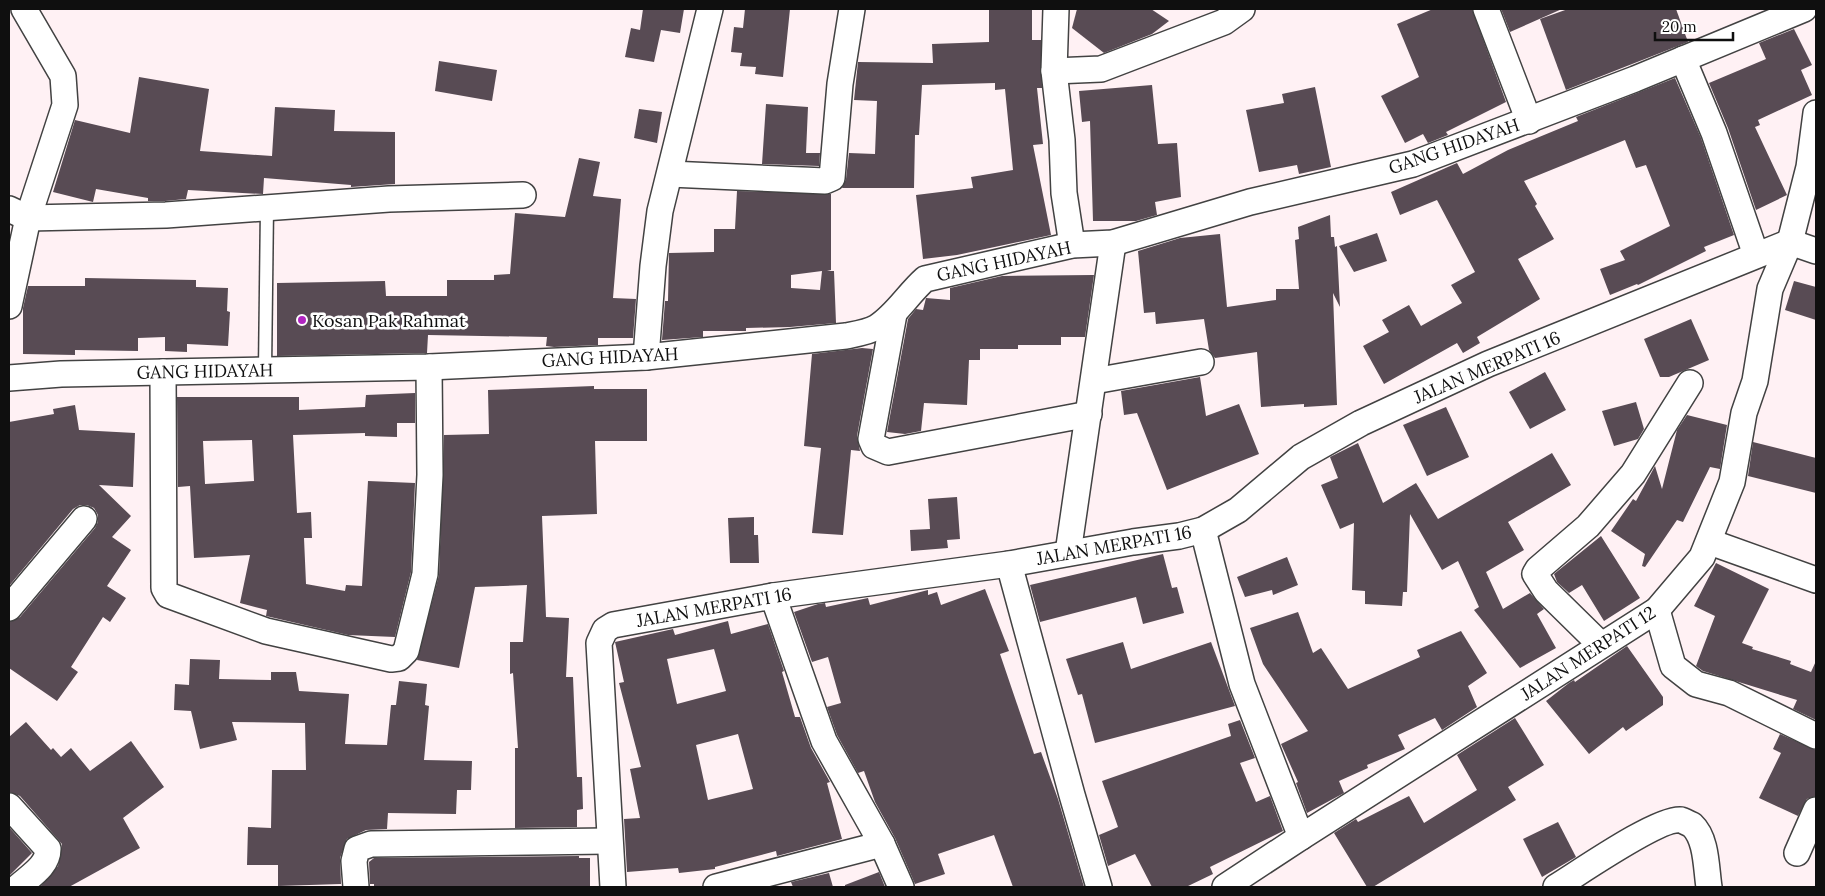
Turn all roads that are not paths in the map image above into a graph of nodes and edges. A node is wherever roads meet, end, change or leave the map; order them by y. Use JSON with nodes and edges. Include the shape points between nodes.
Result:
{"nodes":[{"id":1,"x":24,"y":9,"type":"edge"},
{"id":2,"x":710,"y":9,"type":"edge"},
{"id":3,"x":852,"y":9,"type":"edge"},
{"id":4,"x":1056,"y":9,"type":"edge"},
{"id":5,"x":1242,"y":9,"type":"edge"},
{"id":6,"x":1486,"y":9,"type":"edge"},
{"id":7,"x":1801,"y":9,"type":"edge"},
{"id":8,"x":1683,"y":59,"type":"junction"},
{"id":9,"x":1054,"y":71,"type":"junction"},
{"id":10,"x":1816,"y":113,"type":"edge"},
{"id":11,"x":1529,"y":121,"type":"junction"},
{"id":12,"x":670,"y":174,"type":"junction"},
{"id":13,"x":523,"y":195,"type":"dead end"},
{"id":14,"x":267,"y":207,"type":"junction"},
{"id":15,"x":18,"y":214,"type":"edge"},
{"id":16,"x":1790,"y":242,"type":"junction"},
{"id":17,"x":1113,"y":243,"type":"junction"},
{"id":18,"x":1072,"y":245,"type":"junction"},
{"id":19,"x":1816,"y":251,"type":"edge"},
{"id":20,"x":1756,"y":255,"type":"junction"},
{"id":21,"x":9,"y":306,"type":"edge"},
{"id":22,"x":894,"y":314,"type":"junction"},
{"id":23,"x":646,"y":357,"type":"junction"},
{"id":24,"x":1201,"y":362,"type":"dead end"},
{"id":25,"x":429,"y":367,"type":"junction"},
{"id":26,"x":265,"y":370,"type":"junction"},
{"id":27,"x":163,"y":372,"type":"junction"},
{"id":28,"x":9,"y":378,"type":"edge"},
{"id":29,"x":1094,"y":381,"type":"junction"},
{"id":30,"x":1690,"y":383,"type":"dead end"},
{"id":31,"x":1089,"y":414,"type":"junction"},
{"id":32,"x":84,"y":519,"type":"dead end"},
{"id":33,"x":1203,"y":530,"type":"junction"},
{"id":34,"x":1710,"y":542,"type":"junction"},
{"id":35,"x":1068,"y":553,"type":"junction"},
{"id":36,"x":1009,"y":564,"type":"junction"},
{"id":37,"x":1816,"y":580,"type":"edge"},
{"id":38,"x":773,"y":596,"type":"junction"},
{"id":39,"x":9,"y":608,"type":"edge"},
{"id":40,"x":1658,"y":610,"type":"junction"},
{"id":41,"x":1601,"y":645,"type":"junction"},
{"id":42,"x":1816,"y":736,"type":"edge"},
{"id":43,"x":9,"y":806,"type":"edge"},
{"id":44,"x":1816,"y":810,"type":"edge"},
{"id":45,"x":1301,"y":836,"type":"junction"},
{"id":46,"x":609,"y":841,"type":"junction"},
{"id":47,"x":882,"y":844,"type":"junction"},
{"id":48,"x":1797,"y":852,"type":"dead end"},
{"id":49,"x":18,"y":887,"type":"edge"},
{"id":50,"x":356,"y":887,"type":"edge"},
{"id":51,"x":613,"y":887,"type":"edge"},
{"id":52,"x":716,"y":887,"type":"edge"},
{"id":53,"x":901,"y":887,"type":"edge"},
{"id":54,"x":1099,"y":887,"type":"edge"},
{"id":55,"x":1225,"y":887,"type":"edge"},
{"id":56,"x":1556,"y":887,"type":"edge"},
{"id":57,"x":1709,"y":887,"type":"edge"}],
"edges":[{"from":1,"to":15,"type":"street","via":[[62,76],[66,105]]},
{"from":2,"to":12,"type":"street"},
{"from":3,"to":12,"type":"street","via":[[840,84],[832,178],[825,181]]},
{"from":4,"to":9,"type":"street"},
{"from":5,"to":9,"type":"street","via":[[1224,22],[1101,69]]},
{"from":6,"to":11,"type":"street"},
{"from":7,"to":8,"type":"street","name":"GANG HIDAYAH"},
{"from":8,"to":11,"type":"street","name":"GANG HIDAYAH"},
{"from":8,"to":20,"type":"street","via":[[1714,132]]},
{"from":9,"to":18,"type":"street","via":[[1064,193]]},
{"from":10,"to":16,"type":"street","name":"JALAN MERPATI 12","via":[[1810,167]]},
{"from":11,"to":17,"type":"street","name":"GANG HIDAYAH","via":[[1413,164],[1250,202]]},
{"from":12,"to":23,"type":"street","via":[[657,229]]},
{"from":13,"to":14,"type":"street"},
{"from":14,"to":15,"type":"street","via":[[166,215]]},
{"from":14,"to":26,"type":"lane"},
{"from":15,"to":21,"type":"street"},
{"from":16,"to":19,"type":"street"},
{"from":16,"to":20,"type":"street","name":"JALAN MERPATI 16"},
{"from":16,"to":34,"type":"street","name":"JALAN MERPATI 12","via":[[1770,289],[1755,381],[1744,413],[1732,482]]},
{"from":17,"to":18,"type":"street","name":"GANG HIDAYAH"},
{"from":17,"to":29,"type":"street"},
{"from":18,"to":22,"type":"street","name":"GANG HIDAYAH","via":[[925,279],[908,293]]},
{"from":20,"to":33,"type":"street","name":"JALAN MERPATI 16","via":[[1488,364],[1360,423],[1301,457],[1238,510]]},
{"from":22,"to":23,"type":"street","name":"GANG HIDAYAH","via":[[876,328],[846,336]]},
{"from":22,"to":31,"type":"street","via":[[871,439],[874,446],[888,452]]},
{"from":23,"to":25,"type":"street","name":"GANG HIDAYAH"},
{"from":24,"to":29,"type":"street"},
{"from":25,"to":26,"type":"street","name":"GANG HIDAYAH"},
{"from":25,"to":27,"type":"street","via":[[430,475],[425,574],[406,651],[399,658],[391,659],[266,631],[168,595],[164,588]]},
{"from":26,"to":27,"type":"street","name":"GANG HIDAYAH"},
{"from":27,"to":28,"type":"street","name":"GANG HIDAYAH"},
{"from":29,"to":31,"type":"street"},
{"from":30,"to":41,"type":"street","via":[[1632,474],[1588,526],[1538,568],[1536,574],[1546,591]]},
{"from":31,"to":35,"type":"street"},
{"from":32,"to":39,"type":"street"},
{"from":33,"to":35,"type":"street","name":"JALAN MERPATI 16"},
{"from":33,"to":45,"type":"street","via":[[1242,684]]},
{"from":34,"to":37,"type":"street"},
{"from":34,"to":40,"type":"street","name":"JALAN MERPATI 12","via":[[1702,557]]},
{"from":35,"to":36,"type":"street","name":"JALAN MERPATI 16"},
{"from":36,"to":38,"type":"street","name":"JALAN MERPATI 16"},
{"from":36,"to":54,"type":"street"},
{"from":38,"to":46,"type":"street","name":"JALAN MERPATI 16","via":[[613,625],[605,630],[598,643]]},
{"from":38,"to":47,"type":"street","via":[[824,741]]},
{"from":40,"to":41,"type":"street","name":"JALAN MERPATI 12"},
{"from":40,"to":42,"type":"street","via":[[1673,666],[1696,684],[1729,693]]},
{"from":41,"to":45,"type":"street","name":"JALAN MERPATI 12"},
{"from":43,"to":49,"type":"street","via":[[48,849],[48,857],[41,867]]},
{"from":44,"to":48,"type":"street"},
{"from":45,"to":55,"type":"street","name":"JALAN MERPATI 12"},
{"from":46,"to":50,"type":"street","via":[[371,844],[358,848],[354,855]]},
{"from":46,"to":51,"type":"street","name":"JALAN MERPATI 16"},
{"from":47,"to":52,"type":"street"},
{"from":47,"to":53,"type":"street"},
{"from":56,"to":57,"type":"street","via":[[1643,834],[1682,820],[1691,825],[1701,838]]}]}
